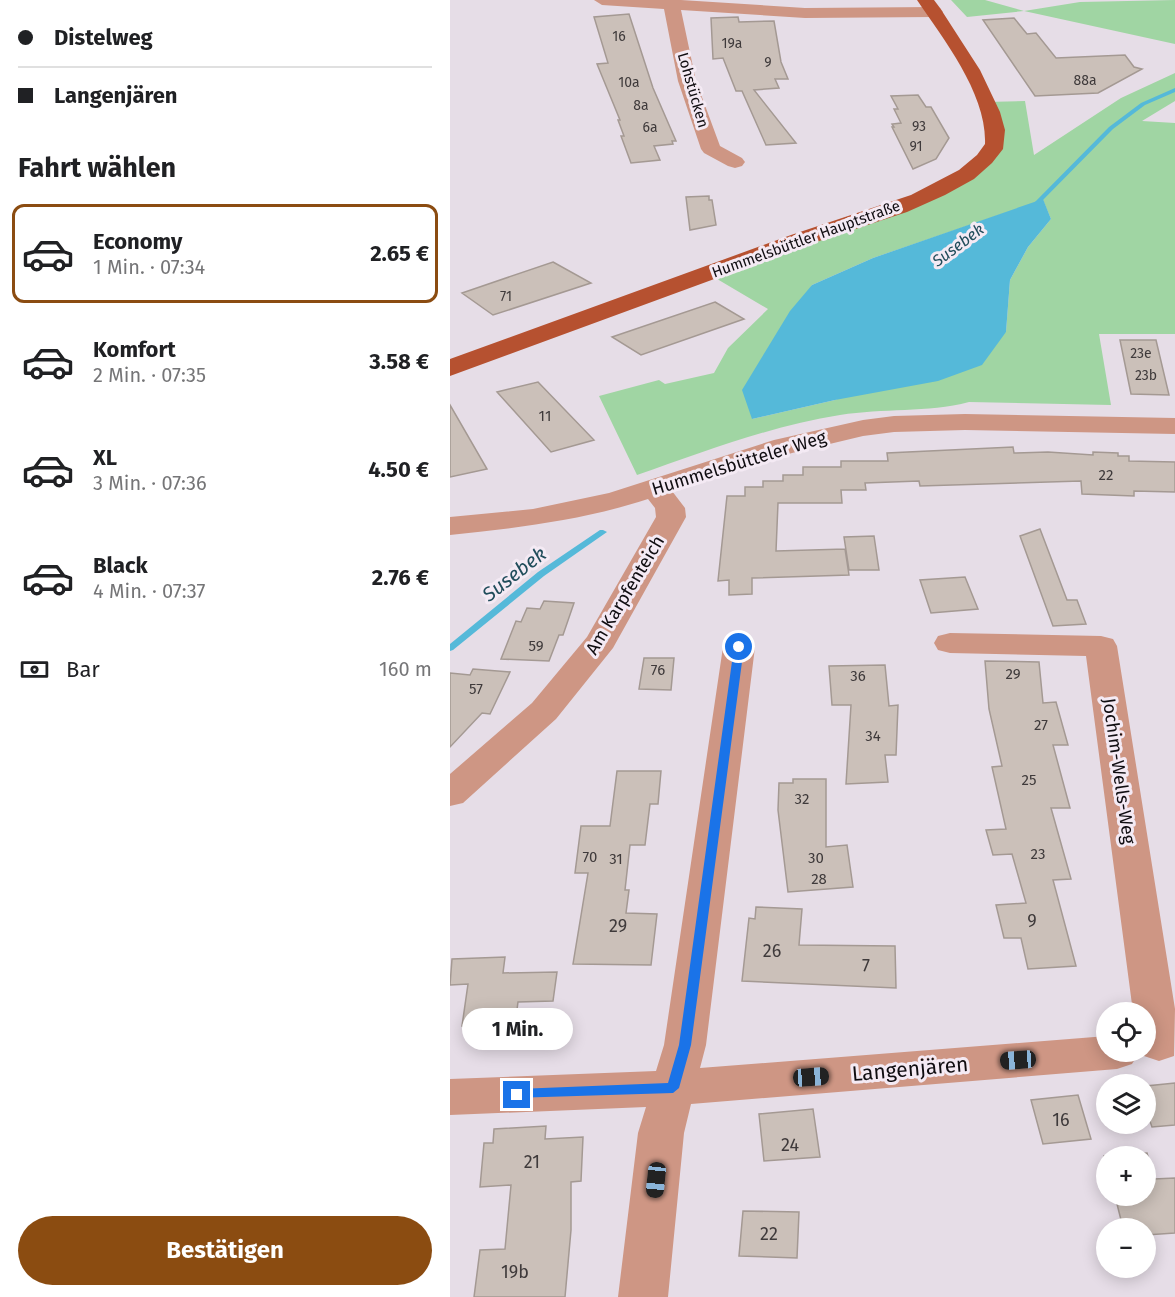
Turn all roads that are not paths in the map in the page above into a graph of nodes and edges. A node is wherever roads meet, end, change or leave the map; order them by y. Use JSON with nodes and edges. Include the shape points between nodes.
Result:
{"nodes":[{"id":1,"x":602,"y":0,"type":"edge"},
{"id":2,"x":671,"y":4,"type":"junction"},
{"id":3,"x":930,"y":6,"type":"edge"},
{"id":4,"x":735,"y":162,"type":"dead end"},
{"id":5,"x":450,"y":368,"type":"edge"},
{"id":6,"x":1175,"y":426,"type":"edge"},
{"id":7,"x":656,"y":488,"type":"junction"},
{"id":8,"x":450,"y":526,"type":"edge"},
{"id":9,"x":950,"y":643,"type":"dead end"},
{"id":10,"x":739,"y":647,"type":"dead end"},
{"id":11,"x":450,"y":794,"type":"edge"},
{"id":12,"x":1160,"y":1044,"type":"edge"},
{"id":13,"x":1096,"y":1054,"type":"edge"},
{"id":14,"x":673,"y":1088,"type":"junction"},
{"id":15,"x":450,"y":1098,"type":"edge"},
{"id":16,"x":643,"y":1297,"type":"edge"}],
"edges":[{"from":1,"to":2,"type":"street"},
{"from":2,"to":3,"type":"street","via":[[805,13]]},
{"from":2,"to":4,"type":"street","name":"Lohstücken","via":[[687,81],[711,149]]},
{"from":3,"to":5,"type":"main road","name":"Hummelsbüttler Hauptstraße","via":[[967,64],[997,130],[994,146],[958,181],[927,196]]},
{"from":6,"to":7,"type":"street","name":"Hummelsbütteler Weg","via":[[894,424],[784,446]]},
{"from":7,"to":8,"type":"street","name":"Hummelsbütteler Weg","via":[[533,518]]},
{"from":7,"to":11,"type":"street","name":"Am Karpfenteich","via":[[670,508],[671,518],[601,641],[544,711]]},
{"from":9,"to":12,"type":"street","name":"Jochim-Wells-Weg","via":[[1101,646]]},
{"from":10,"to":14,"type":"street","via":[[685,1045]]},
{"from":13,"to":14,"type":"street","name":"Langenjären"},
{"from":14,"to":15,"type":"street","name":"Langenjären"},
{"from":14,"to":16,"type":"street","via":[[661,1133]]}]}
